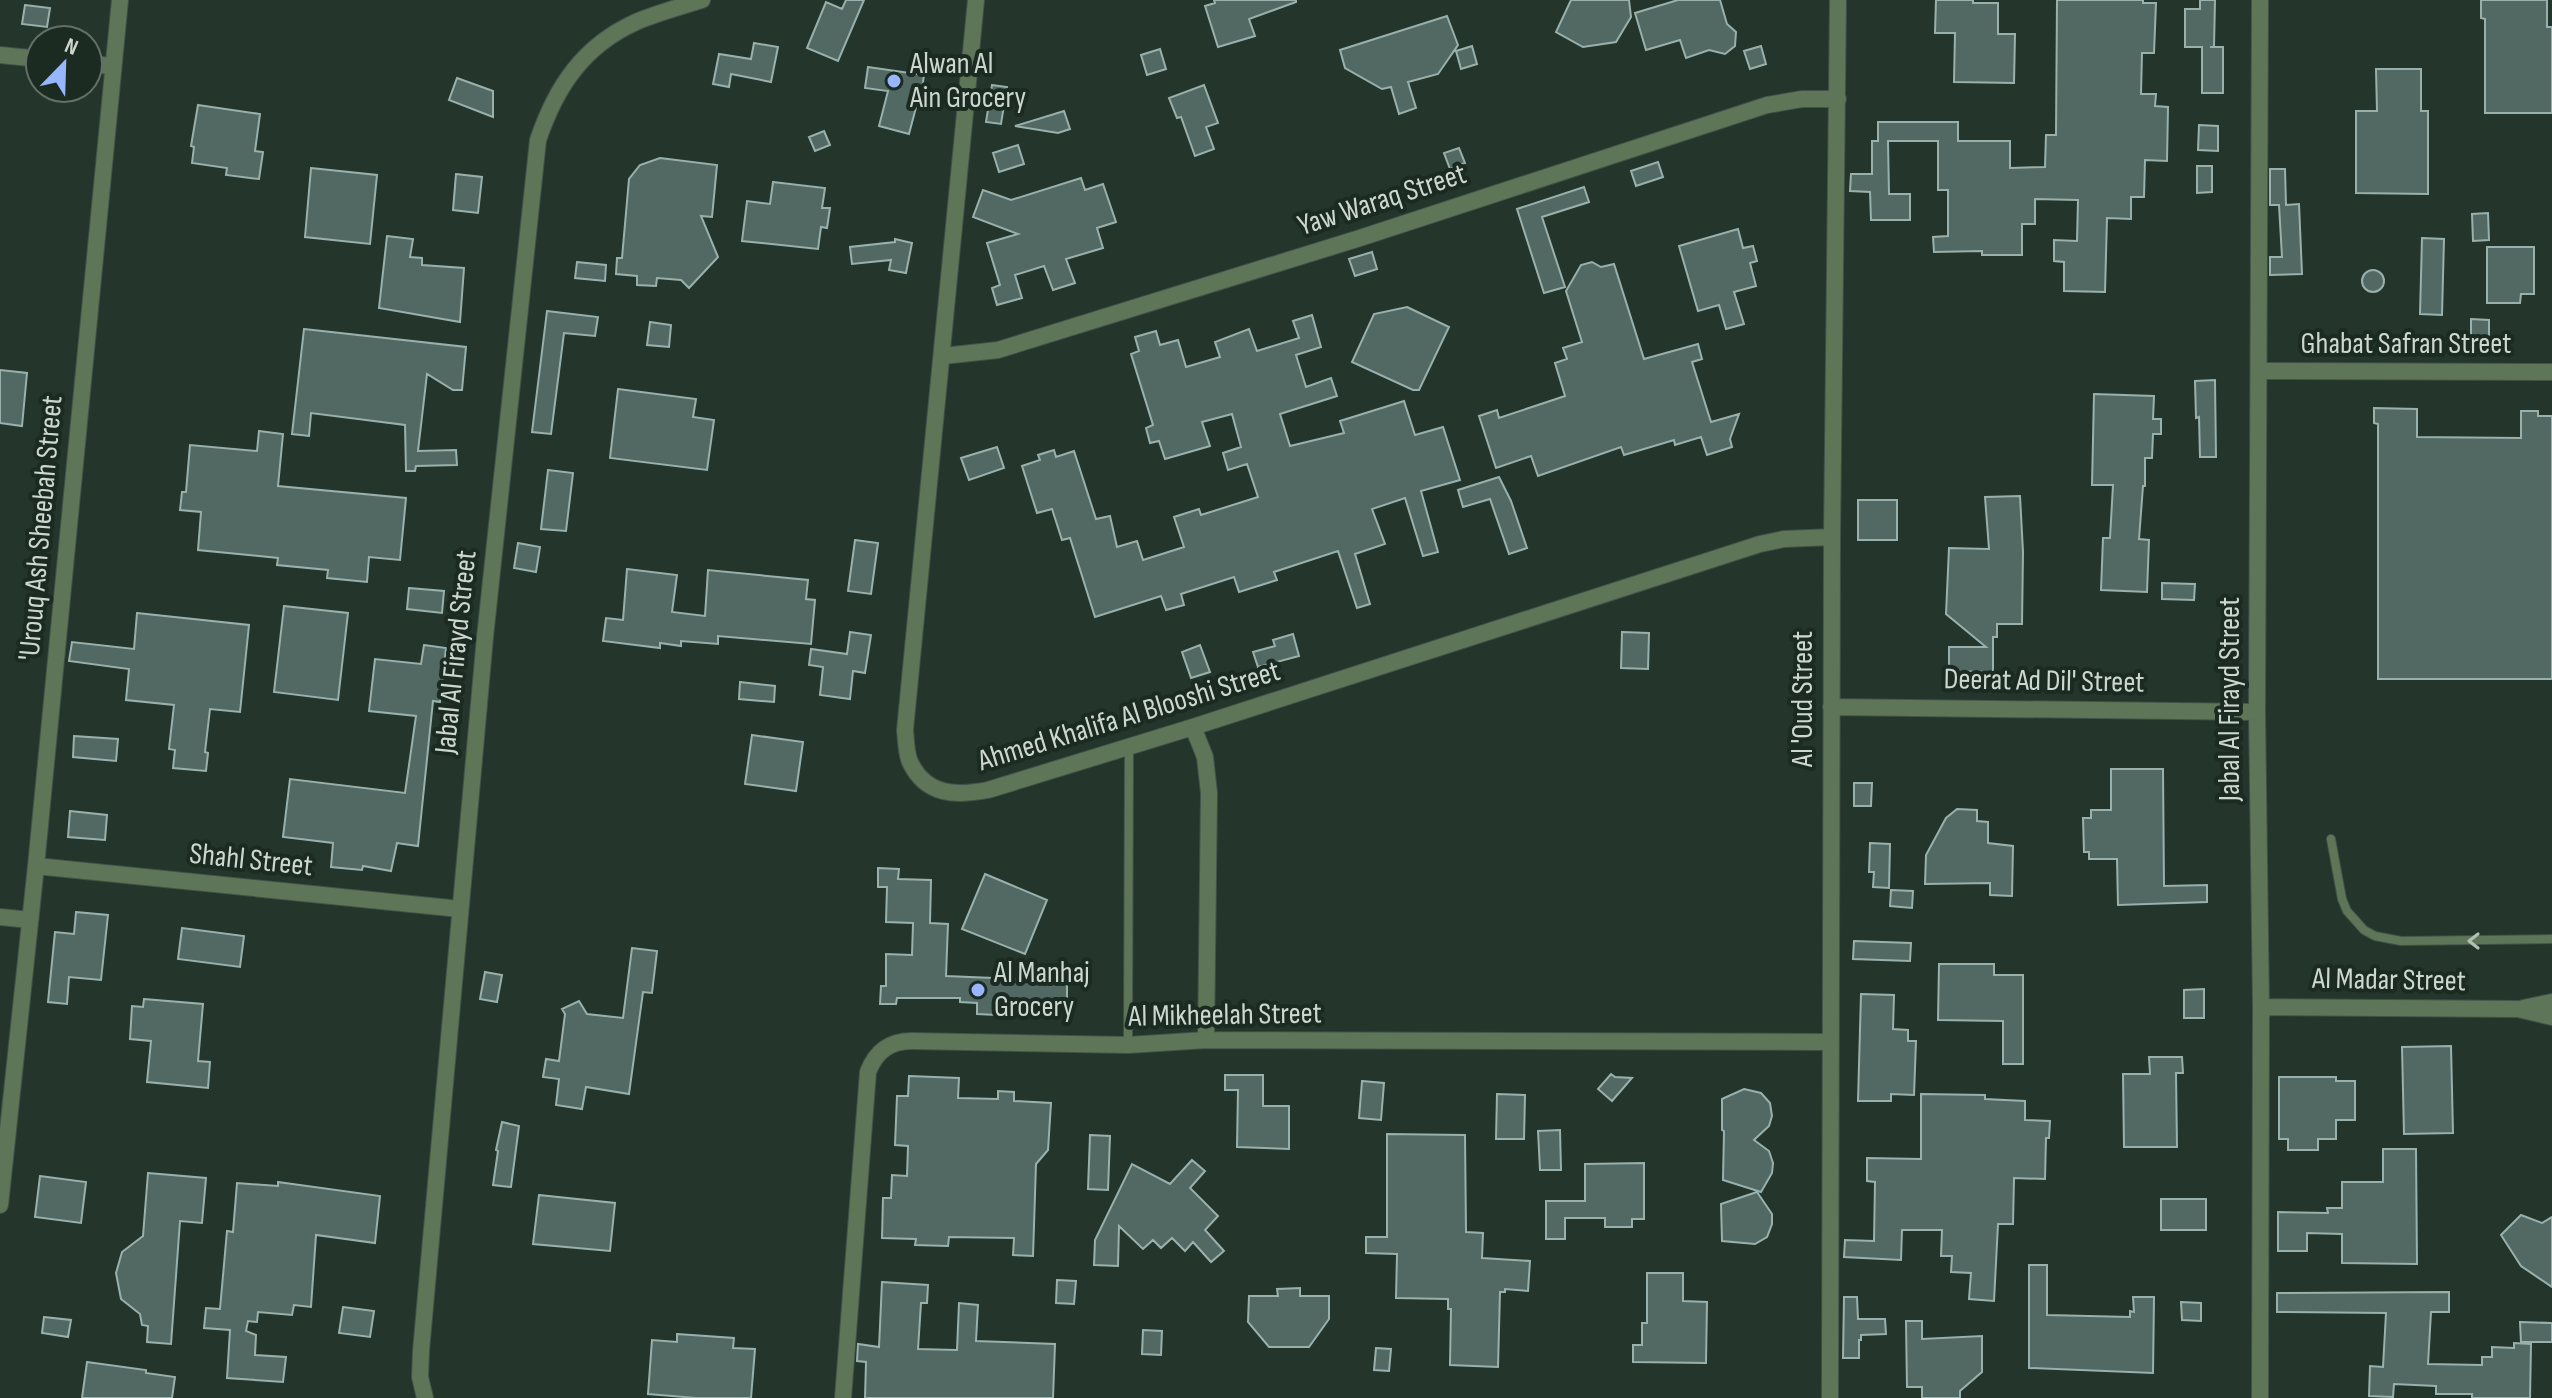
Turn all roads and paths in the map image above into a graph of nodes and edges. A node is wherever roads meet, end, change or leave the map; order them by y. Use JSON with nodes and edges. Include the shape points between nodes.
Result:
{"nodes":[{"id":1,"x":120,"y":0,"type":"edge"},
{"id":2,"x":702,"y":0,"type":"edge"},
{"id":3,"x":976,"y":0,"type":"edge"},
{"id":4,"x":1838,"y":0,"type":"edge"},
{"id":5,"x":2260,"y":0,"type":"edge"},
{"id":6,"x":0,"y":55,"type":"edge"},
{"id":7,"x":24,"y":57,"type":"edge"},
{"id":8,"x":104,"y":65,"type":"edge"},
{"id":9,"x":113,"y":66,"type":"junction"},
{"id":10,"x":1838,"y":99,"type":"junction"},
{"id":11,"x":943,"y":356,"type":"junction"},
{"id":12,"x":2259,"y":371,"type":"junction"},
{"id":13,"x":2552,"y":372,"type":"edge"},
{"id":14,"x":1832,"y":537,"type":"junction"},
{"id":15,"x":1831,"y":707,"type":"junction"},
{"id":16,"x":2257,"y":712,"type":"junction"},
{"id":17,"x":1193,"y":727,"type":"junction"},
{"id":18,"x":1129,"y":745,"type":"junction"},
{"id":19,"x":2331,"y":839,"type":"dead end"},
{"id":20,"x":36,"y":866,"type":"junction"},
{"id":21,"x":460,"y":909,"type":"junction"},
{"id":22,"x":0,"y":917,"type":"edge"},
{"id":23,"x":30,"y":920,"type":"junction"},
{"id":24,"x":2552,"y":939,"type":"edge"},
{"id":25,"x":2552,"y":1002,"type":"edge"},
{"id":26,"x":2261,"y":1007,"type":"junction"},
{"id":27,"x":2518,"y":1009,"type":"junction"},
{"id":28,"x":2552,"y":1017,"type":"edge"},
{"id":29,"x":1206,"y":1040,"type":"junction"},
{"id":30,"x":1829,"y":1042,"type":"junction"},
{"id":31,"x":1128,"y":1045,"type":"junction"},
{"id":32,"x":0,"y":1205,"type":"edge"},
{"id":33,"x":425,"y":1398,"type":"edge"},
{"id":34,"x":843,"y":1398,"type":"edge"},
{"id":35,"x":1830,"y":1398,"type":"edge"},
{"id":36,"x":2260,"y":1398,"type":"edge"}],
"edges":[{"from":1,"to":9,"type":"street","name":"'Urouq Ash Sheebah Street"},
{"from":2,"to":21,"type":"street","name":"Jabal Al Firayd Street","via":[[608,37],[564,82],[538,140]]},
{"from":3,"to":11,"type":"street","name":"Ahmed Khalifa Al Blooshi Street"},
{"from":4,"to":10,"type":"street","name":"Al 'Oud Street"},
{"from":5,"to":12,"type":"street","name":"Jabal Al Firayd Street"},
{"from":6,"to":7,"type":"street"},
{"from":8,"to":9,"type":"street"},
{"from":9,"to":20,"type":"street","name":"'Urouq Ash Sheebah Street"},
{"from":10,"to":11,"type":"street","name":"Yaw Waraq Street","via":[[1767,105],[998,350]]},
{"from":10,"to":14,"type":"street","name":"Al 'Oud Street"},
{"from":11,"to":18,"type":"street","name":"Ahmed Khalifa Al Blooshi Street","via":[[905,730],[909,760],[921,779],[943,792],[963,795]]},
{"from":12,"to":13,"type":"street","name":"Ghabat Safran Street"},
{"from":12,"to":16,"type":"street","name":"Jabal Al Firayd Street"},
{"from":14,"to":15,"type":"street","name":"Al 'Oud Street"},
{"from":14,"to":17,"type":"street","name":"Ahmed Khalifa Al Blooshi Street","via":[[1760,544]]},
{"from":15,"to":16,"type":"street","name":"Deerat Ad Dil' Street"},
{"from":15,"to":30,"type":"street","name":"Al 'Oud Street"},
{"from":16,"to":26,"type":"street","name":"Jabal Al Firayd Street"},
{"from":17,"to":18,"type":"street","name":"Ahmed Khalifa Al Blooshi Street"},
{"from":17,"to":29,"type":"street","via":[[1205,757],[1209,793]]},
{"from":18,"to":31,"type":"lane"},
{"from":24,"to":19,"type":"lane","one_way":true,"via":[[2401,941],[2375,936],[2347,911]]},
{"from":20,"to":21,"type":"street","name":"Shahl Street"},
{"from":20,"to":23,"type":"street","name":"'Urouq Ash Sheebah Street"},
{"from":21,"to":33,"type":"street","name":"Jabal Al Firayd Street","via":[[421,1351]]},
{"from":22,"to":23,"type":"street"},
{"from":23,"to":32,"type":"street","name":"'Urouq Ash Sheebah Street"},
{"from":25,"to":27,"type":"street","name":"Al Madar Street"},
{"from":26,"to":27,"type":"street","name":"Al Madar Street"},
{"from":26,"to":36,"type":"street","name":"Jabal Al Firayd Street"},
{"from":27,"to":28,"type":"street","name":"Al Madar Street"},
{"from":29,"to":30,"type":"street","name":"Al Mikheelah Street"},
{"from":29,"to":31,"type":"street","name":"Al Mikheelah Street"},
{"from":30,"to":35,"type":"street","name":"Al 'Oud Street"},
{"from":31,"to":34,"type":"street","name":"Al Mikheelah Street","via":[[900,1041],[879,1052],[867,1084]]}]}
